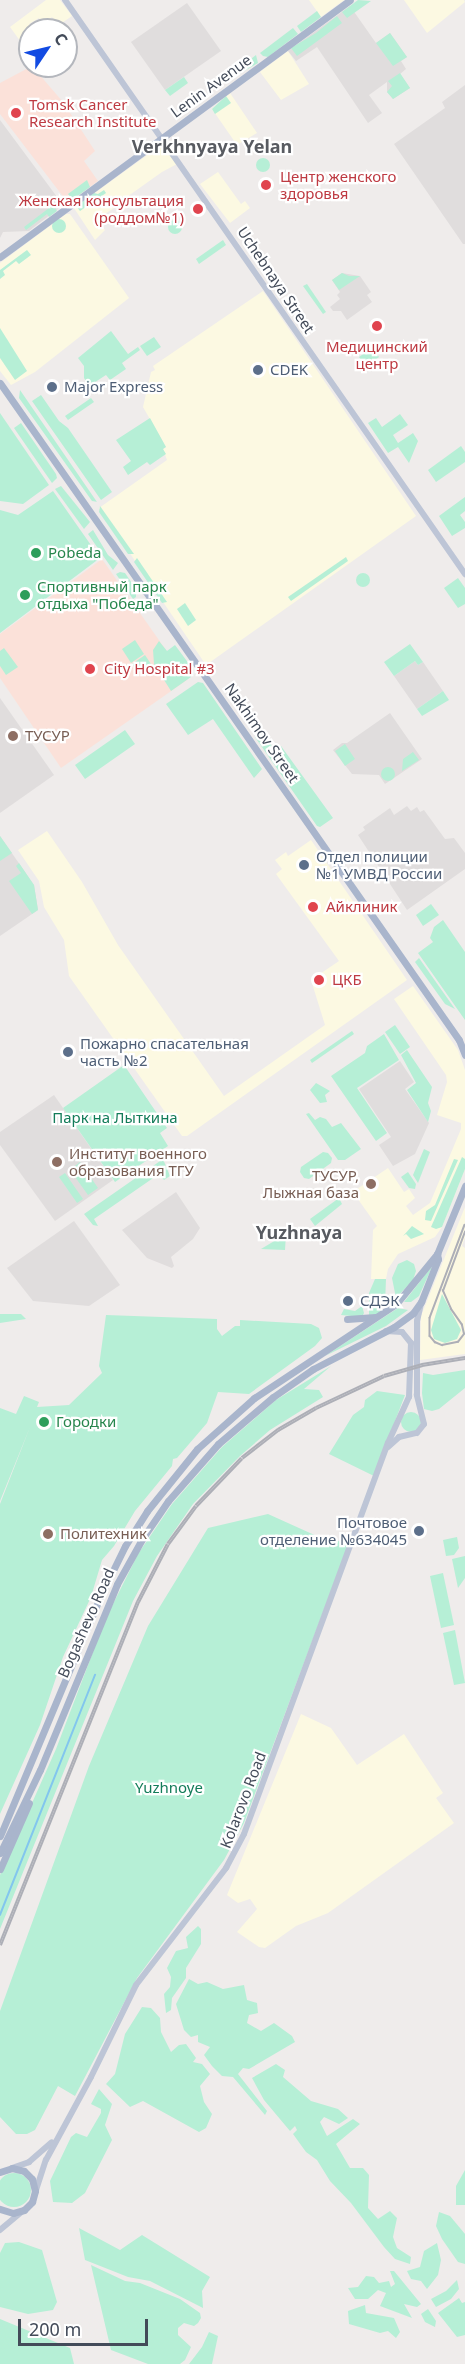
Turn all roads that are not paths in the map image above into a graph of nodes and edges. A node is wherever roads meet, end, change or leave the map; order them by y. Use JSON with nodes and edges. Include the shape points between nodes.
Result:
{"nodes":[{"id":1,"x":65,"y":0,"type":"edge"},
{"id":2,"x":350,"y":0,"type":"edge"},
{"id":3,"x":163,"y":138,"type":"junction"},
{"id":4,"x":0,"y":257,"type":"edge"},
{"id":5,"x":0,"y":383,"type":"edge"},
{"id":6,"x":465,"y":574,"type":"edge"},
{"id":7,"x":462,"y":1042,"type":"edge"},
{"id":8,"x":465,"y":1055,"type":"edge"},
{"id":9,"x":465,"y":1186,"type":"edge"},
{"id":10,"x":437,"y":1254,"type":"junction"},
{"id":11,"x":421,"y":1302,"type":"junction"},
{"id":12,"x":381,"y":1316,"type":"junction"},
{"id":13,"x":386,"y":1332,"type":"junction"},
{"id":14,"x":351,"y":1334,"type":"junction"},
{"id":15,"x":421,"y":1413,"type":"junction"},
{"id":16,"x":400,"y":1415,"type":"junction"},
{"id":17,"x":408,"y":1434,"type":"junction"},
{"id":18,"x":388,"y":1447,"type":"junction"},
{"id":19,"x":40,"y":1770,"type":"junction"},
{"id":20,"x":0,"y":1836,"type":"edge"},
{"id":21,"x":0,"y":1853,"type":"edge"},
{"id":22,"x":0,"y":1869,"type":"edge"},
{"id":23,"x":61,"y":2130,"type":"junction"},
{"id":24,"x":0,"y":2164,"type":"edge"},
{"id":25,"x":10,"y":2168,"type":"junction"},
{"id":26,"x":0,"y":2172,"type":"edge"},
{"id":27,"x":35,"y":2191,"type":"junction"},
{"id":28,"x":0,"y":2209,"type":"edge"},
{"id":29,"x":24,"y":2210,"type":"junction"},
{"id":30,"x":0,"y":2230,"type":"edge"}],
"edges":[{"from":1,"to":3,"type":"main road","name":"Uchebnaya Street"},
{"from":2,"to":3,"type":"main road","name":"Lenin Avenue"},
{"from":3,"to":4,"type":"main road","name":"Lenin Avenue"},
{"from":3,"to":6,"type":"main road","name":"Uchebnaya Street"},
{"from":5,"to":7,"type":"main road","name":"Nakhimov Street"},
{"from":7,"to":8,"type":"main road","name":"Nakhimov Street"},
{"from":9,"to":10,"type":"main road"},
{"from":10,"to":11,"type":"main road"},
{"from":10,"to":12,"type":"main road","name":"Bogashevo Road","via":[[409,1290]]},
{"from":11,"to":13,"type":"main road","name":"Bogashevo Road","via":[[413,1313]]},
{"from":11,"to":15,"type":"main road","via":[[417,1399]]},
{"from":12,"to":14,"type":"main road","name":"Bogashevo Road"},
{"from":12,"to":14,"type":"main road","via":[[347,1319],[352,1326]]},
{"from":13,"to":16,"type":"main road","name":"Kolarovo Road","via":[[402,1332],[411,1343],[410,1392]]},
{"from":13,"to":19,"type":"main road","name":"Bogashevo Road","via":[[325,1362],[273,1397],[218,1444],[168,1501],[112,1594]]},
{"from":14,"to":20,"type":"main road","name":"Bogashevo Road","via":[[247,1403],[191,1456],[147,1511],[99,1599]]},
{"from":15,"to":16,"type":"main road","via":[[412,1408]]},
{"from":15,"to":17,"type":"main road","via":[[422,1429]]},
{"from":16,"to":17,"type":"main road","via":[[401,1429]]},
{"from":16,"to":18,"type":"main road","name":"Kolarovo Road"},
{"from":17,"to":18,"type":"main road"},
{"from":18,"to":23,"type":"main road","name":"Kolarovo Road","via":[[236,1855],[136,1985],[92,2077]]},
{"from":19,"to":21,"type":"main road","name":"Bogashevo Road"},
{"from":19,"to":22,"type":"main road"},
{"from":23,"to":25,"type":"main road","name":"Kolarovo Road","via":[[35,2158]]},
{"from":23,"to":27,"type":"main road","name":"Kolarovo Road"},
{"from":24,"to":25,"type":"main road"},
{"from":25,"to":26,"type":"main road"},
{"from":25,"to":27,"type":"main road","via":[[24,2170]]},
{"from":27,"to":29,"type":"main road"},
{"from":28,"to":29,"type":"main road","via":[[13,2213]]},
{"from":29,"to":30,"type":"main road"}]}
